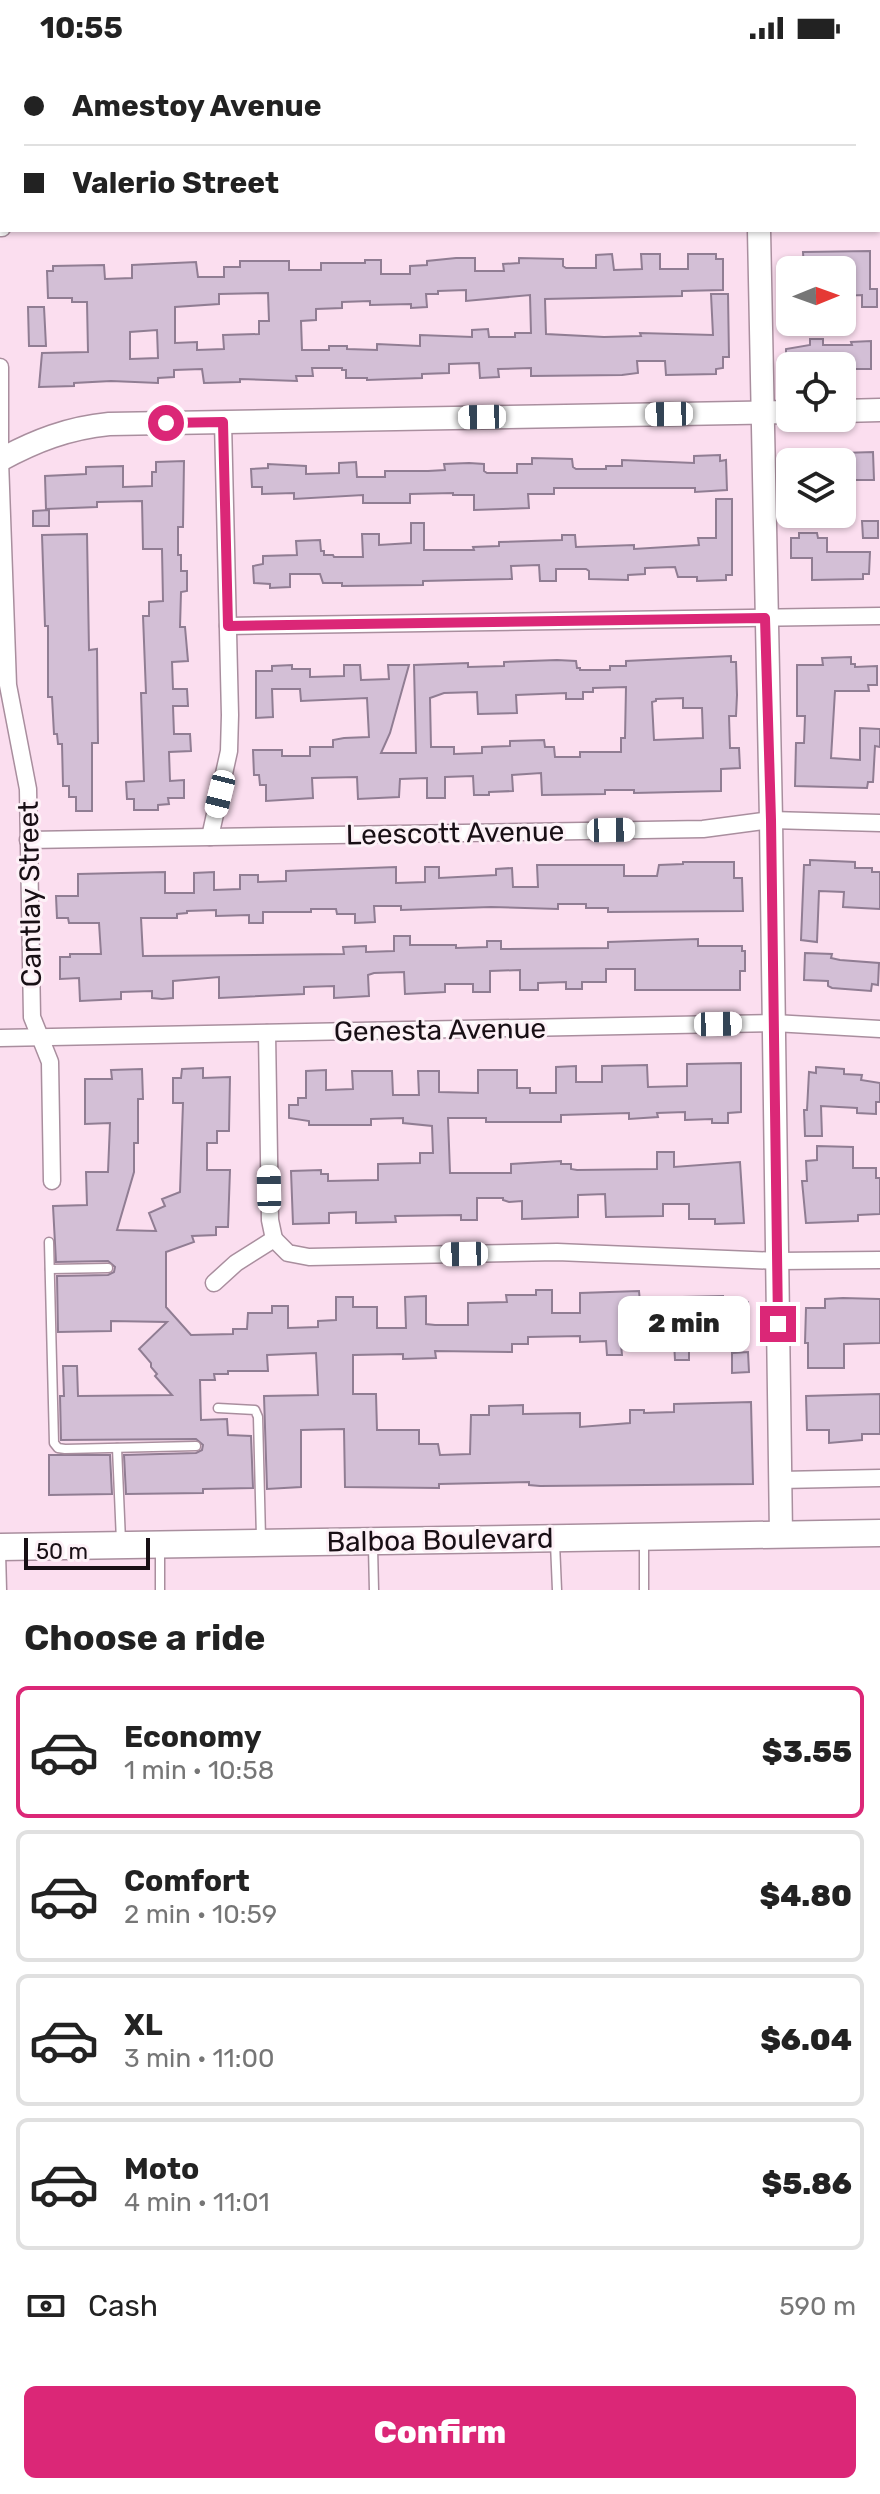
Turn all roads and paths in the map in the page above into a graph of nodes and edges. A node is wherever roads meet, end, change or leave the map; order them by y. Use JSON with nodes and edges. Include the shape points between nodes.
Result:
{"nodes":[{"id":1,"x":759,"y":232,"type":"edge"},
{"id":2,"x":0,"y":367,"type":"edge"},
{"id":3,"x":880,"y":410,"type":"edge"},
{"id":4,"x":856,"y":411,"type":"edge"},
{"id":5,"x":762,"y":412,"type":"junction"},
{"id":6,"x":776,"y":412,"type":"edge"},
{"id":7,"x":223,"y":422,"type":"junction"},
{"id":8,"x":0,"y":460,"type":"edge"},
{"id":9,"x":880,"y":616,"type":"edge"},
{"id":10,"x":765,"y":618,"type":"junction"},
{"id":11,"x":228,"y":626,"type":"junction"},
{"id":12,"x":771,"y":820,"type":"junction"},
{"id":13,"x":880,"y":823,"type":"edge"},
{"id":14,"x":210,"y":837,"type":"junction"},
{"id":15,"x":28,"y":840,"type":"junction"},
{"id":16,"x":774,"y":1023,"type":"junction"},
{"id":17,"x":880,"y":1029,"type":"edge"},
{"id":18,"x":267,"y":1033,"type":"junction"},
{"id":19,"x":40,"y":1037,"type":"junction"},
{"id":20,"x":0,"y":1038,"type":"edge"},
{"id":21,"x":52,"y":1181,"type":"dead end"},
{"id":22,"x":274,"y":1239,"type":"junction"},
{"id":23,"x":49,"y":1242,"type":"dead end"},
{"id":24,"x":880,"y":1260,"type":"edge"},
{"id":25,"x":778,"y":1261,"type":"junction"},
{"id":26,"x":108,"y":1268,"type":"dead end"},
{"id":27,"x":50,"y":1269,"type":"junction"},
{"id":28,"x":214,"y":1283,"type":"dead end"},
{"id":29,"x":218,"y":1408,"type":"dead end"},
{"id":30,"x":196,"y":1446,"type":"dead end"},
{"id":31,"x":117,"y":1448,"type":"junction"},
{"id":32,"x":880,"y":1478,"type":"edge"},
{"id":33,"x":780,"y":1480,"type":"junction"},
{"id":34,"x":880,"y":1533,"type":"edge"},
{"id":35,"x":781,"y":1535,"type":"junction"},
{"id":36,"x":644,"y":1536,"type":"junction"},
{"id":37,"x":555,"y":1538,"type":"junction"},
{"id":38,"x":373,"y":1541,"type":"junction"},
{"id":39,"x":261,"y":1543,"type":"junction"},
{"id":40,"x":160,"y":1545,"type":"junction"},
{"id":41,"x":121,"y":1546,"type":"junction"},
{"id":42,"x":0,"y":1547,"type":"edge"},
{"id":43,"x":2,"y":1590,"type":"edge"},
{"id":44,"x":160,"y":1590,"type":"edge"},
{"id":45,"x":374,"y":1590,"type":"edge"},
{"id":46,"x":557,"y":1590,"type":"edge"},
{"id":47,"x":644,"y":1590,"type":"edge"}],
"edges":[{"from":1,"to":5,"type":"street"},
{"from":2,"to":8,"type":"street","name":"Cantlay Street"},
{"from":3,"to":4,"type":"street"},
{"from":5,"to":6,"type":"street"},
{"from":5,"to":7,"type":"street"},
{"from":5,"to":10,"type":"street"},
{"from":7,"to":8,"type":"street","via":[[96,425],[38,440]]},
{"from":7,"to":11,"type":"street"},
{"from":8,"to":15,"type":"street","name":"Cantlay Street","via":[[8,685],[28,789]]},
{"from":9,"to":10,"type":"street"},
{"from":10,"to":11,"type":"street"},
{"from":10,"to":12,"type":"street"},
{"from":11,"to":14,"type":"street","via":[[229,751]]},
{"from":12,"to":13,"type":"street","name":"Leescott Avenue"},
{"from":12,"to":14,"type":"street","name":"Leescott Avenue","via":[[703,829]]},
{"from":12,"to":16,"type":"street"},
{"from":14,"to":15,"type":"street","name":"Leescott Avenue"},
{"from":15,"to":19,"type":"street","name":"Cantlay Street","via":[[32,1017]]},
{"from":16,"to":17,"type":"street","name":"Genesta Avenue"},
{"from":16,"to":18,"type":"street","name":"Genesta Avenue"},
{"from":16,"to":25,"type":"street"},
{"from":18,"to":19,"type":"street","name":"Genesta Avenue"},
{"from":18,"to":22,"type":"street"},
{"from":19,"to":20,"type":"street","name":"Genesta Avenue"},
{"from":19,"to":21,"type":"street","name":"Cantlay Street","via":[[50,1062]]},
{"from":22,"to":25,"type":"street","via":[[288,1253],[309,1257],[604,1252]]},
{"from":22,"to":28,"type":"street"},
{"from":23,"to":27,"type":"lane"},
{"from":24,"to":25,"type":"street"},
{"from":25,"to":33,"type":"street"},
{"from":26,"to":27,"type":"lane"},
{"from":27,"to":31,"type":"lane","via":[[54,1443],[65,1449]]},
{"from":29,"to":39,"type":"lane","via":[[249,1408],[258,1417]]},
{"from":30,"to":31,"type":"lane"},
{"from":31,"to":41,"type":"lane"},
{"from":32,"to":33,"type":"street"},
{"from":33,"to":35,"type":"street"},
{"from":34,"to":35,"type":"main road","name":"Balboa Boulevard"},
{"from":35,"to":36,"type":"main road","name":"Balboa Boulevard"},
{"from":36,"to":37,"type":"main road","name":"Balboa Boulevard"},
{"from":36,"to":47,"type":"lane"},
{"from":37,"to":38,"type":"main road","name":"Balboa Boulevard"},
{"from":37,"to":46,"type":"lane"},
{"from":38,"to":39,"type":"main road","name":"Balboa Boulevard"},
{"from":38,"to":45,"type":"lane"},
{"from":39,"to":40,"type":"main road","name":"Balboa Boulevard"},
{"from":40,"to":41,"type":"main road","name":"Balboa Boulevard"},
{"from":40,"to":44,"type":"lane"},
{"from":41,"to":42,"type":"main road","name":"Balboa Boulevard"},
{"from":42,"to":43,"type":"lane"}]}
